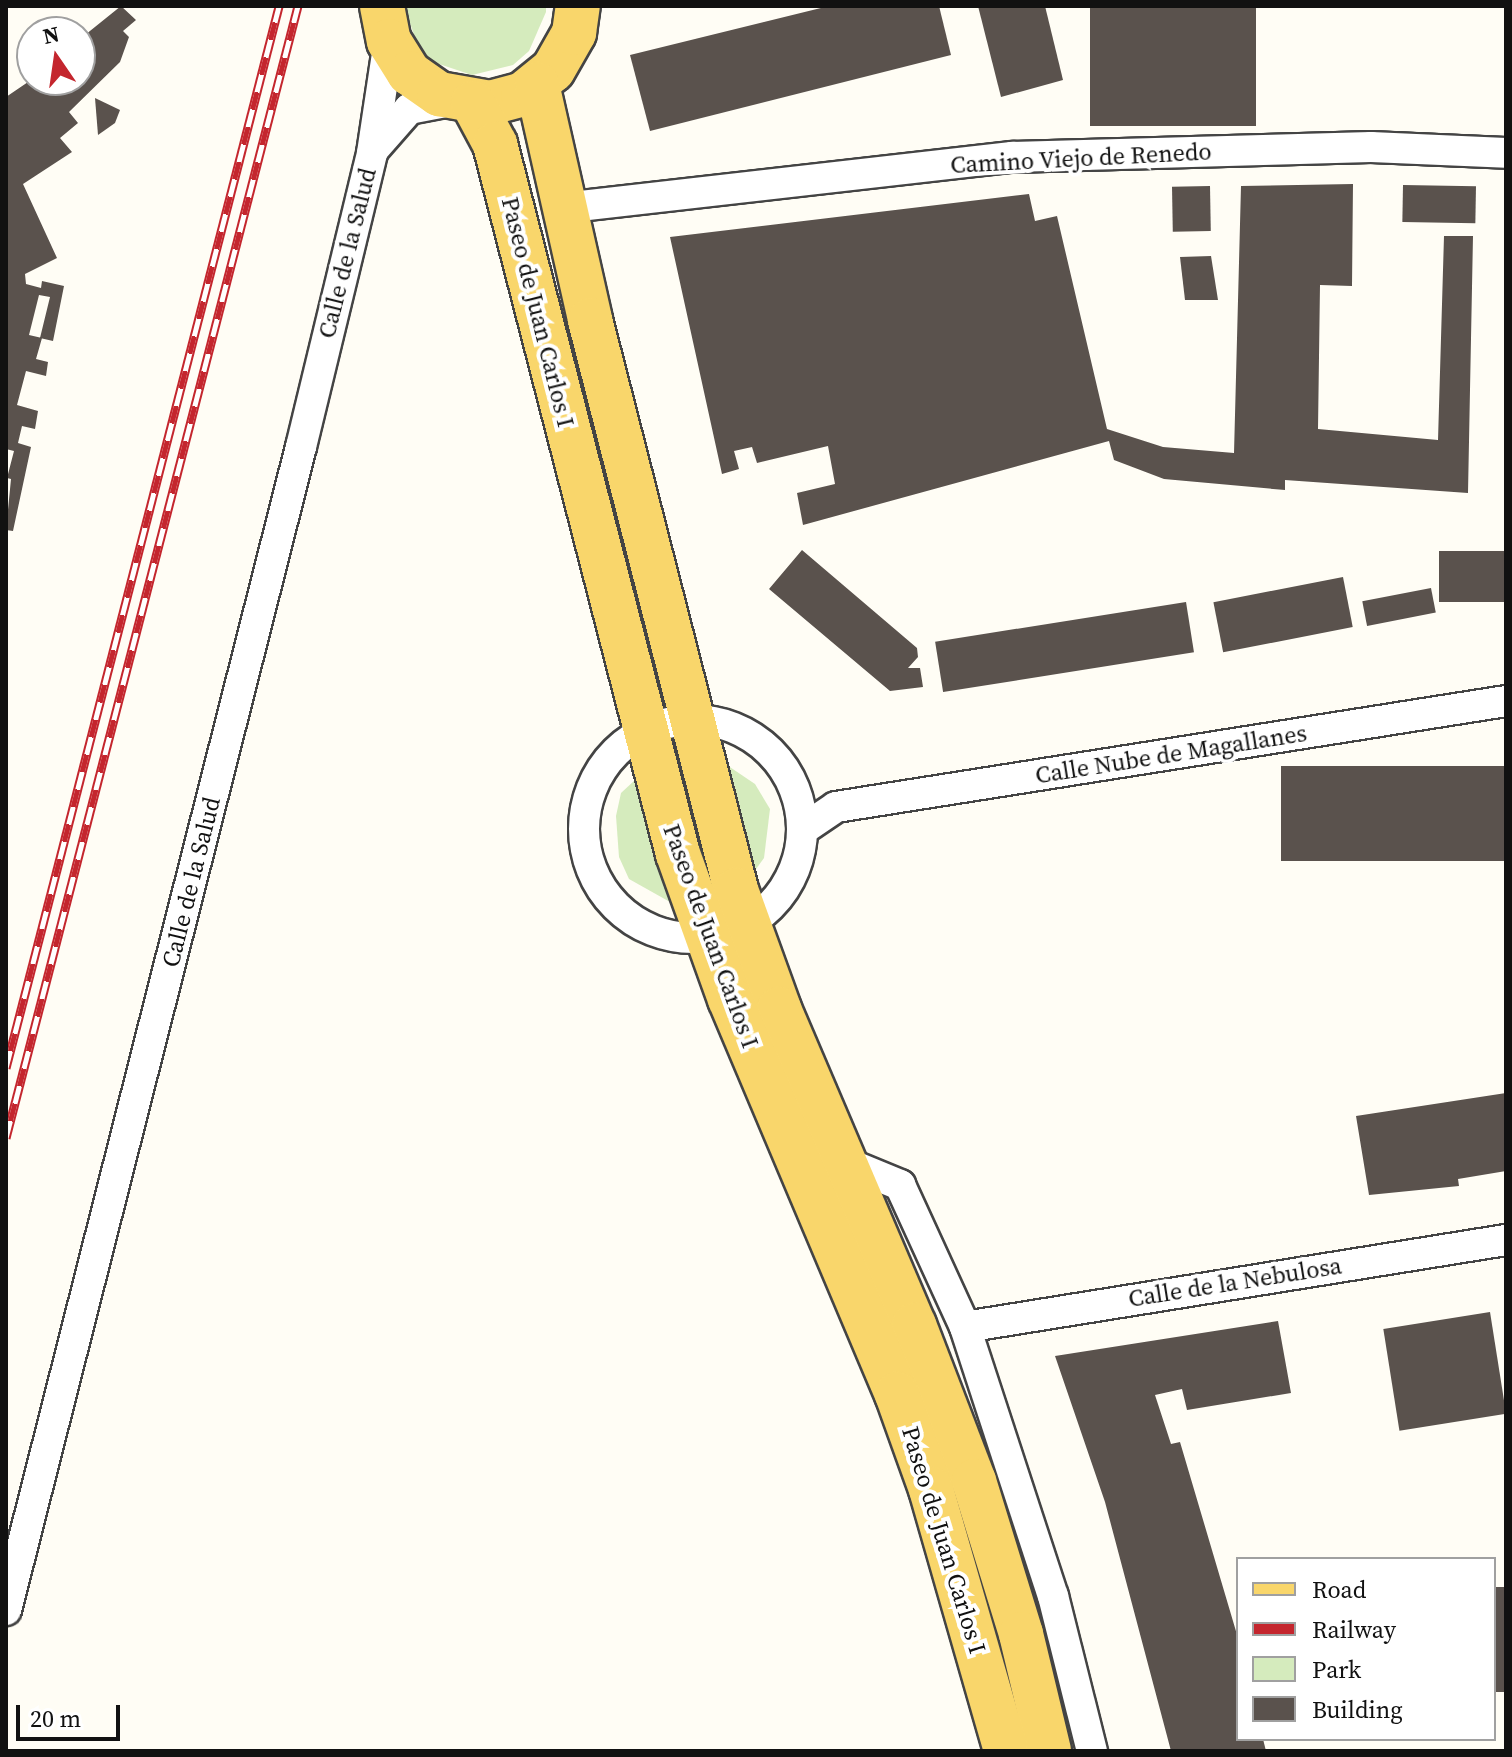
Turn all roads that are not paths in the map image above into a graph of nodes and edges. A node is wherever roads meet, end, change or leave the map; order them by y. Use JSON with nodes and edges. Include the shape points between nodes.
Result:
{"nodes":[{"id":1,"x":579,"y":8,"type":"edge"},
{"id":2,"x":386,"y":24,"type":"edge"},
{"id":3,"x":537,"y":84,"type":"junction"},
{"id":4,"x":464,"y":102,"type":"junction"},
{"id":5,"x":372,"y":153,"type":"junction"},
{"id":6,"x":1506,"y":153,"type":"edge"},
{"id":7,"x":563,"y":208,"type":"junction"},
{"id":8,"x":1506,"y":701,"type":"edge"},
{"id":9,"x":690,"y":720,"type":"junction"},
{"id":10,"x":646,"y":730,"type":"junction"},
{"id":11,"x":795,"y":786,"type":"junction"},
{"id":12,"x":836,"y":807,"type":"junction"},
{"id":13,"x":802,"y":830,"type":"junction"},
{"id":14,"x":748,"y":924,"type":"junction"},
{"id":15,"x":707,"y":938,"type":"junction"},
{"id":16,"x":844,"y":1162,"type":"junction"},
{"id":17,"x":1506,"y":1240,"type":"edge"},
{"id":18,"x":965,"y":1327,"type":"junction"},
{"id":19,"x":6,"y":1610,"type":"edge"},
{"id":20,"x":1006,"y":1751,"type":"edge"},
{"id":21,"x":1049,"y":1751,"type":"edge"},
{"id":22,"x":1092,"y":1751,"type":"edge"}],
"edges":[{"from":1,"to":3,"type":"main road","via":[[566,53]]},
{"from":2,"to":4,"type":"main road","via":[[424,87]]},
{"from":2,"to":5,"type":"street","name":"Calle de la Salud"},
{"from":3,"to":4,"type":"main road","via":[[507,100]]},
{"from":3,"to":7,"type":"main road","name":"Paseo de Juan Carlos I"},
{"from":4,"to":5,"type":"street","name":"Calle de la Salud","via":[[409,109]]},
{"from":4,"to":10,"type":"main road","name":"Paseo de Juan Carlos I","via":[[495,144]]},
{"from":5,"to":19,"type":"street","name":"Calle de la Salud"},
{"from":6,"to":7,"type":"street","name":"Camino Viejo de Renedo","via":[[1371,147],[1012,157]]},
{"from":7,"to":9,"type":"main road","name":"Paseo de Juan Carlos I"},
{"from":8,"to":12,"type":"street","name":"Calle Nube de Magallanes"},
{"from":9,"to":10,"type":"street"},
{"from":9,"to":11,"type":"street","via":[[746,732],[767,748]]},
{"from":9,"to":14,"type":"main road","name":"Paseo de Juan Carlos I"},
{"from":10,"to":15,"type":"main road","name":"Paseo de Juan Carlos I","via":[[678,854]]},
{"from":10,"to":15,"type":"street","via":[[606,762],[589,793],[583,840],[596,881],[615,907],[643,927],[672,937]]},
{"from":11,"to":12,"type":"street"},
{"from":11,"to":13,"type":"street"},
{"from":12,"to":13,"type":"street","name":"Calle Nube de Magallanes"},
{"from":13,"to":14,"type":"street","via":[[800,856],[788,886]]},
{"from":14,"to":15,"type":"street"},
{"from":14,"to":16,"type":"main road","name":"Paseo de Juan Carlos I"},
{"from":15,"to":20,"type":"main road","name":"Paseo de Juan Carlos I","via":[[902,1408],[931,1489]]},
{"from":16,"to":18,"type":"street","via":[[900,1185]]},
{"from":16,"to":21,"type":"main road","name":"Paseo de Juan Carlos I","via":[[974,1481],[1021,1634]]},
{"from":17,"to":18,"type":"street","name":"Calle de la Nebulosa"},
{"from":18,"to":22,"type":"street","via":[[1053,1596]]}]}
